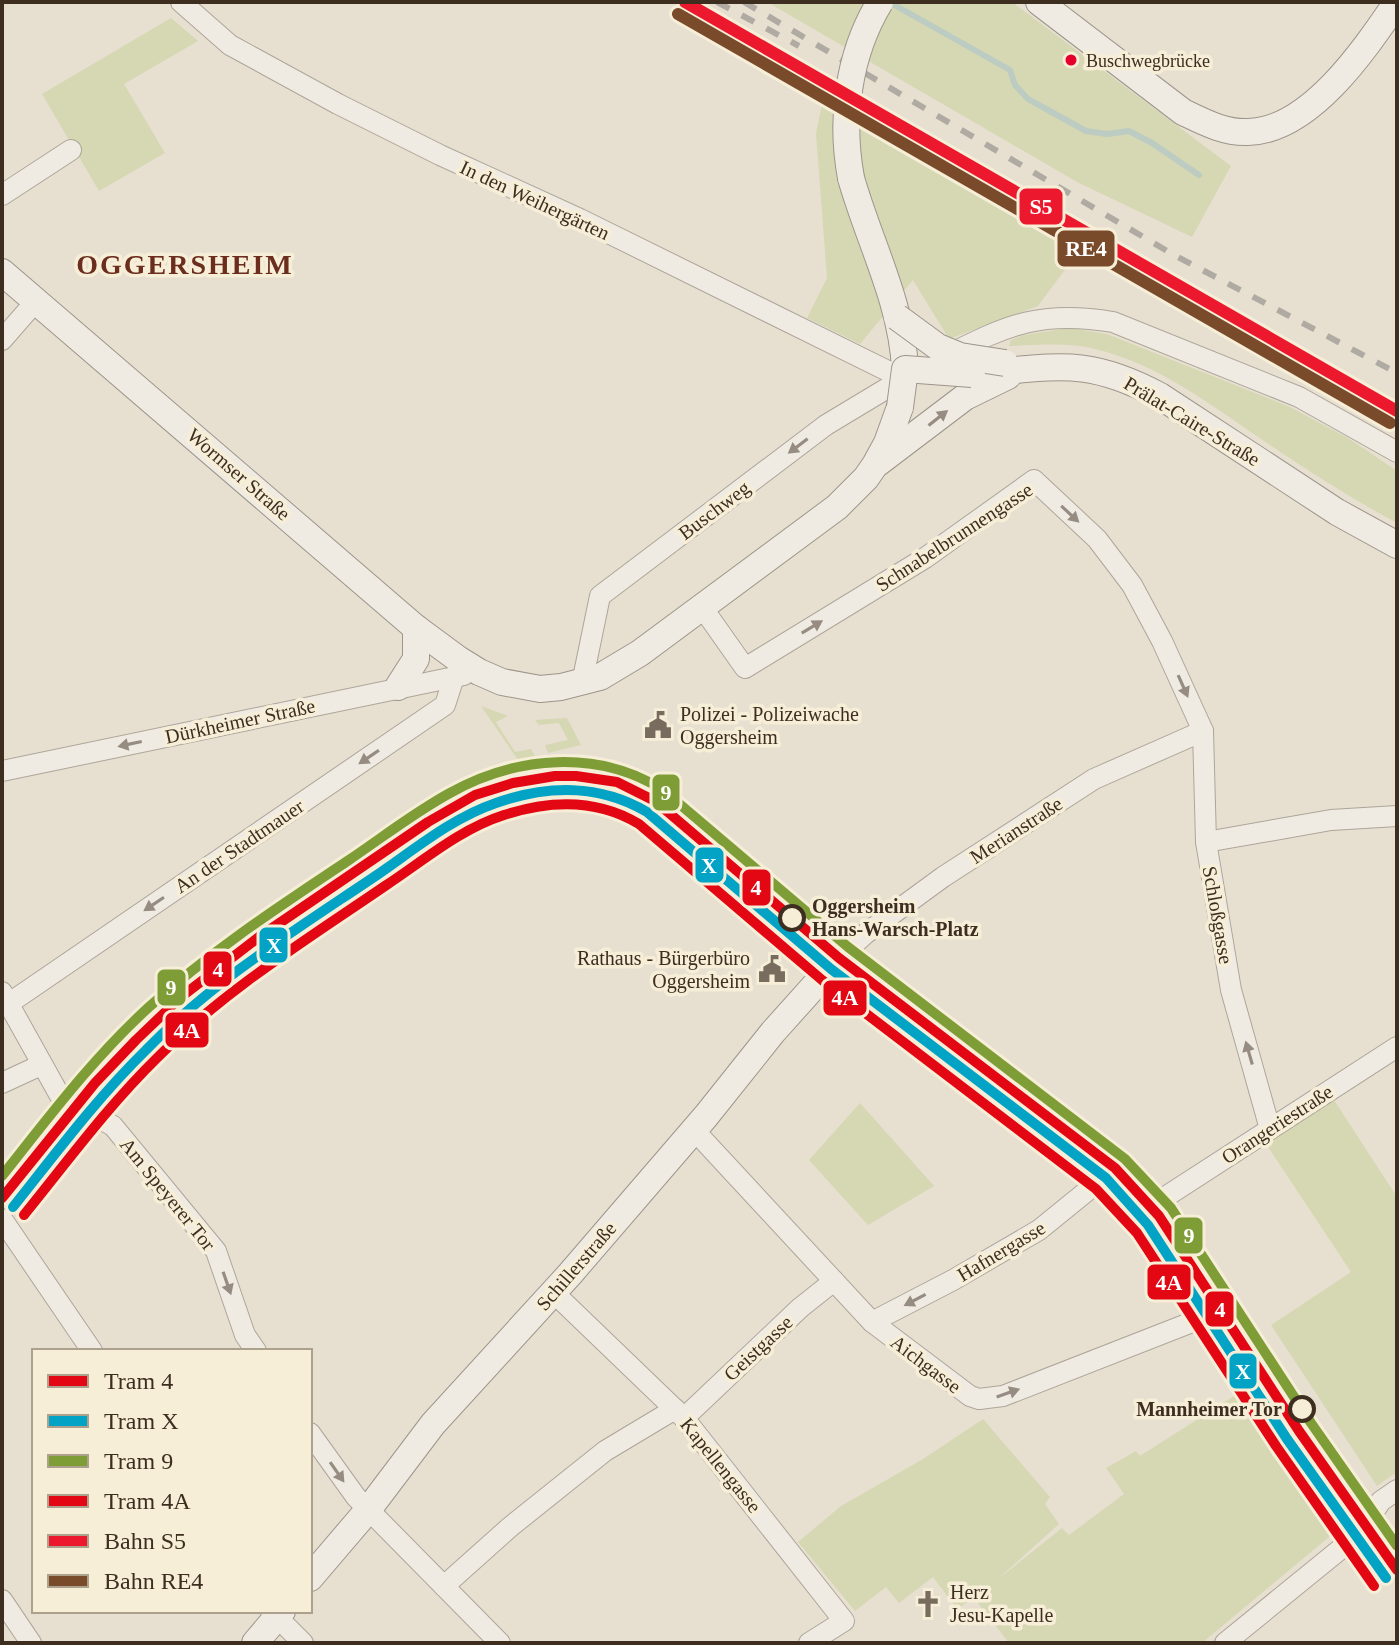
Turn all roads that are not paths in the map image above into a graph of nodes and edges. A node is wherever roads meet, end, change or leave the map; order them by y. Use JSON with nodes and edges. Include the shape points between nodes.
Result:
{"nodes":[{"id":1,"x":181,"y":2,"type":"edge"},
{"id":2,"x":880,"y":2,"type":"edge"},
{"id":3,"x":1039,"y":2,"type":"edge"},
{"id":4,"x":1393,"y":7,"type":"edge"},
{"id":5,"x":71,"y":150,"type":"dead end"},
{"id":6,"x":2,"y":195,"type":"edge"},
{"id":7,"x":2,"y":272,"type":"edge"},
{"id":8,"x":36,"y":301,"type":"junction"},
{"id":9,"x":897,"y":317,"type":"junction"},
{"id":10,"x":2,"y":340,"type":"edge"},
{"id":11,"x":1012,"y":366,"type":"junction"},
{"id":12,"x":903,"y":373,"type":"junction"},
{"id":13,"x":1397,"y":452,"type":"edge"},
{"id":14,"x":875,"y":465,"type":"junction"},
{"id":15,"x":1397,"y":545,"type":"edge"},
{"id":16,"x":702,"y":607,"type":"junction"},
{"id":17,"x":416,"y":628,"type":"junction"},
{"id":18,"x":466,"y":674,"type":"junction"},
{"id":19,"x":582,"y":683,"type":"junction"},
{"id":20,"x":398,"y":687,"type":"junction"},
{"id":21,"x":1203,"y":731,"type":"junction"},
{"id":22,"x":2,"y":771,"type":"edge"},
{"id":23,"x":1397,"y":816,"type":"edge"},
{"id":24,"x":1206,"y":842,"type":"junction"},
{"id":25,"x":843,"y":954,"type":"junction"},
{"id":26,"x":5,"y":998,"type":"edge"},
{"id":27,"x":1397,"y":1047,"type":"edge"},
{"id":28,"x":41,"y":1065,"type":"junction"},
{"id":29,"x":2,"y":1083,"type":"edge"},
{"id":30,"x":72,"y":1104,"type":"junction"},
{"id":31,"x":1270,"y":1129,"type":"junction"},
{"id":32,"x":694,"y":1130,"type":"junction"},
{"id":33,"x":1119,"y":1165,"type":"junction"},
{"id":34,"x":2,"y":1190,"type":"edge"},
{"id":35,"x":1156,"y":1203,"type":"junction"},
{"id":36,"x":2,"y":1219,"type":"edge"},
{"id":37,"x":834,"y":1281,"type":"junction"},
{"id":38,"x":553,"y":1292,"type":"junction"},
{"id":39,"x":1228,"y":1308,"type":"junction"},
{"id":40,"x":872,"y":1322,"type":"junction"},
{"id":41,"x":91,"y":1349,"type":"edge"},
{"id":42,"x":255,"y":1349,"type":"edge"},
{"id":43,"x":680,"y":1413,"type":"junction"},
{"id":44,"x":312,"y":1436,"type":"edge"},
{"id":45,"x":1397,"y":1490,"type":"edge"},
{"id":46,"x":368,"y":1510,"type":"junction"},
{"id":47,"x":1369,"y":1520,"type":"junction"},
{"id":48,"x":1397,"y":1559,"type":"edge"},
{"id":49,"x":312,"y":1576,"type":"edge"},
{"id":50,"x":444,"y":1586,"type":"junction"},
{"id":51,"x":2,"y":1600,"type":"edge"},
{"id":52,"x":285,"y":1623,"type":"edge"},
{"id":53,"x":31,"y":1643,"type":"edge"},
{"id":54,"x":255,"y":1643,"type":"edge"},
{"id":55,"x":500,"y":1643,"type":"edge"},
{"id":56,"x":809,"y":1643,"type":"edge"},
{"id":57,"x":1225,"y":1643,"type":"edge"}],
"edges":[{"from":1,"to":12,"type":"street","name":"In den Weihergärten","via":[[230,45],[338,104]]},
{"from":2,"to":9,"type":"street","bridge":true,"via":[[864,36],[846,101],[847,155],[861,216]]},
{"from":3,"to":4,"type":"street","via":[[1183,112],[1246,133],[1299,116],[1330,89]]},
{"from":5,"to":6,"type":"street"},
{"from":7,"to":8,"type":"street","name":"Wormser Straße"},
{"from":8,"to":10,"type":"street"},
{"from":8,"to":17,"type":"street","name":"Wormser Straße"},
{"from":9,"to":11,"type":"street","bridge":true,"via":[[938,347]]},
{"from":9,"to":12,"type":"street"},
{"from":11,"to":12,"type":"street","name":"Prälat-Caire-Straße","bridge":true,"via":[[972,374]]},
{"from":14,"to":11,"type":"street","one_way":true},
{"from":11,"to":15,"type":"street","name":"Prälat-Caire-Straße","via":[[1082,367],[1132,381]]},
{"from":12,"to":13,"type":"street","via":[[1018,324],[1054,316],[1083,317],[1113,322],[1299,397]]},
{"from":12,"to":14,"type":"street","bridge":true,"via":[[900,407]]},
{"from":12,"to":19,"type":"street","name":"Buschweg","one_way":true,"via":[[600,596]]},
{"from":14,"to":16,"type":"street","via":[[837,507]]},
{"from":16,"to":19,"type":"street","via":[[624,664]]},
{"from":16,"to":21,"type":"street","name":"Schnabelbrunnengasse","one_way":true,"via":[[745,668],[925,558],[1034,480],[1097,539],[1132,585]]},
{"from":17,"to":18,"type":"street","name":"Wormser Straße"},
{"from":17,"to":20,"type":"street","via":[[416,659]]},
{"from":18,"to":19,"type":"street","via":[[524,687]]},
{"from":18,"to":20,"type":"street","name":"Dürkheimer Straße"},
{"from":18,"to":26,"type":"street","name":"An der Stadtmauer","one_way":true,"via":[[445,705]]},
{"from":20,"to":22,"type":"street","name":"Dürkheimer Straße","one_way":true},
{"from":21,"to":24,"type":"street","name":"Schnabelbrunnengasse"},
{"from":21,"to":25,"type":"street","name":"Merianstraße","via":[[1094,779],[943,877]]},
{"from":23,"to":24,"type":"street","name":"Schloßgasse","via":[[1331,820]]},
{"from":31,"to":24,"type":"street","name":"Schloßgasse","one_way":true,"via":[[1231,990]]},
{"from":25,"to":32,"type":"street","name":"Schillerstraße"},
{"from":25,"to":33,"type":"street"},
{"from":26,"to":28,"type":"street"},
{"from":27,"to":31,"type":"street","name":"Orangeriestraße"},
{"from":28,"to":29,"type":"street"},
{"from":28,"to":30,"type":"street","via":[[60,1096]]},
{"from":30,"to":34,"type":"street"},
{"from":30,"to":42,"type":"street","name":"Am Speyerer Tor","one_way":true,"via":[[113,1126],[216,1251]]},
{"from":31,"to":35,"type":"street","name":"Orangeriestraße"},
{"from":32,"to":37,"type":"street","name":"Aichgasse"},
{"from":32,"to":38,"type":"street","name":"Schillerstraße"},
{"from":33,"to":35,"type":"street"},
{"from":33,"to":40,"type":"street","name":"Hafnergasse","one_way":true,"via":[[1039,1230]]},
{"from":35,"to":39,"type":"street"},
{"from":36,"to":41,"type":"street"},
{"from":37,"to":40,"type":"street","name":"Aichgasse"},
{"from":37,"to":43,"type":"street","name":"Geistgasse"},
{"from":38,"to":43,"type":"street","name":"Kapellengasse"},
{"from":38,"to":46,"type":"street","name":"Schillerstraße","via":[[433,1424]]},
{"from":40,"to":39,"type":"street","name":"Aichgasse","one_way":true,"via":[[970,1396],[990,1399]]},
{"from":39,"to":47,"type":"street"},
{"from":43,"to":50,"type":"street","name":"Geistgasse","via":[[605,1451]]},
{"from":43,"to":56,"type":"street","name":"Kapellengasse","via":[[844,1621]]},
{"from":44,"to":46,"type":"street","one_way":true},
{"from":45,"to":47,"type":"street","via":[[1381,1501]]},
{"from":46,"to":49,"type":"street","name":"Schillerstraße"},
{"from":46,"to":50,"type":"street"},
{"from":47,"to":48,"type":"street"},
{"from":47,"to":57,"type":"street","via":[[1359,1534]]},
{"from":50,"to":55,"type":"street"},
{"from":51,"to":53,"type":"street"},
{"from":52,"to":54,"type":"street"}]}
